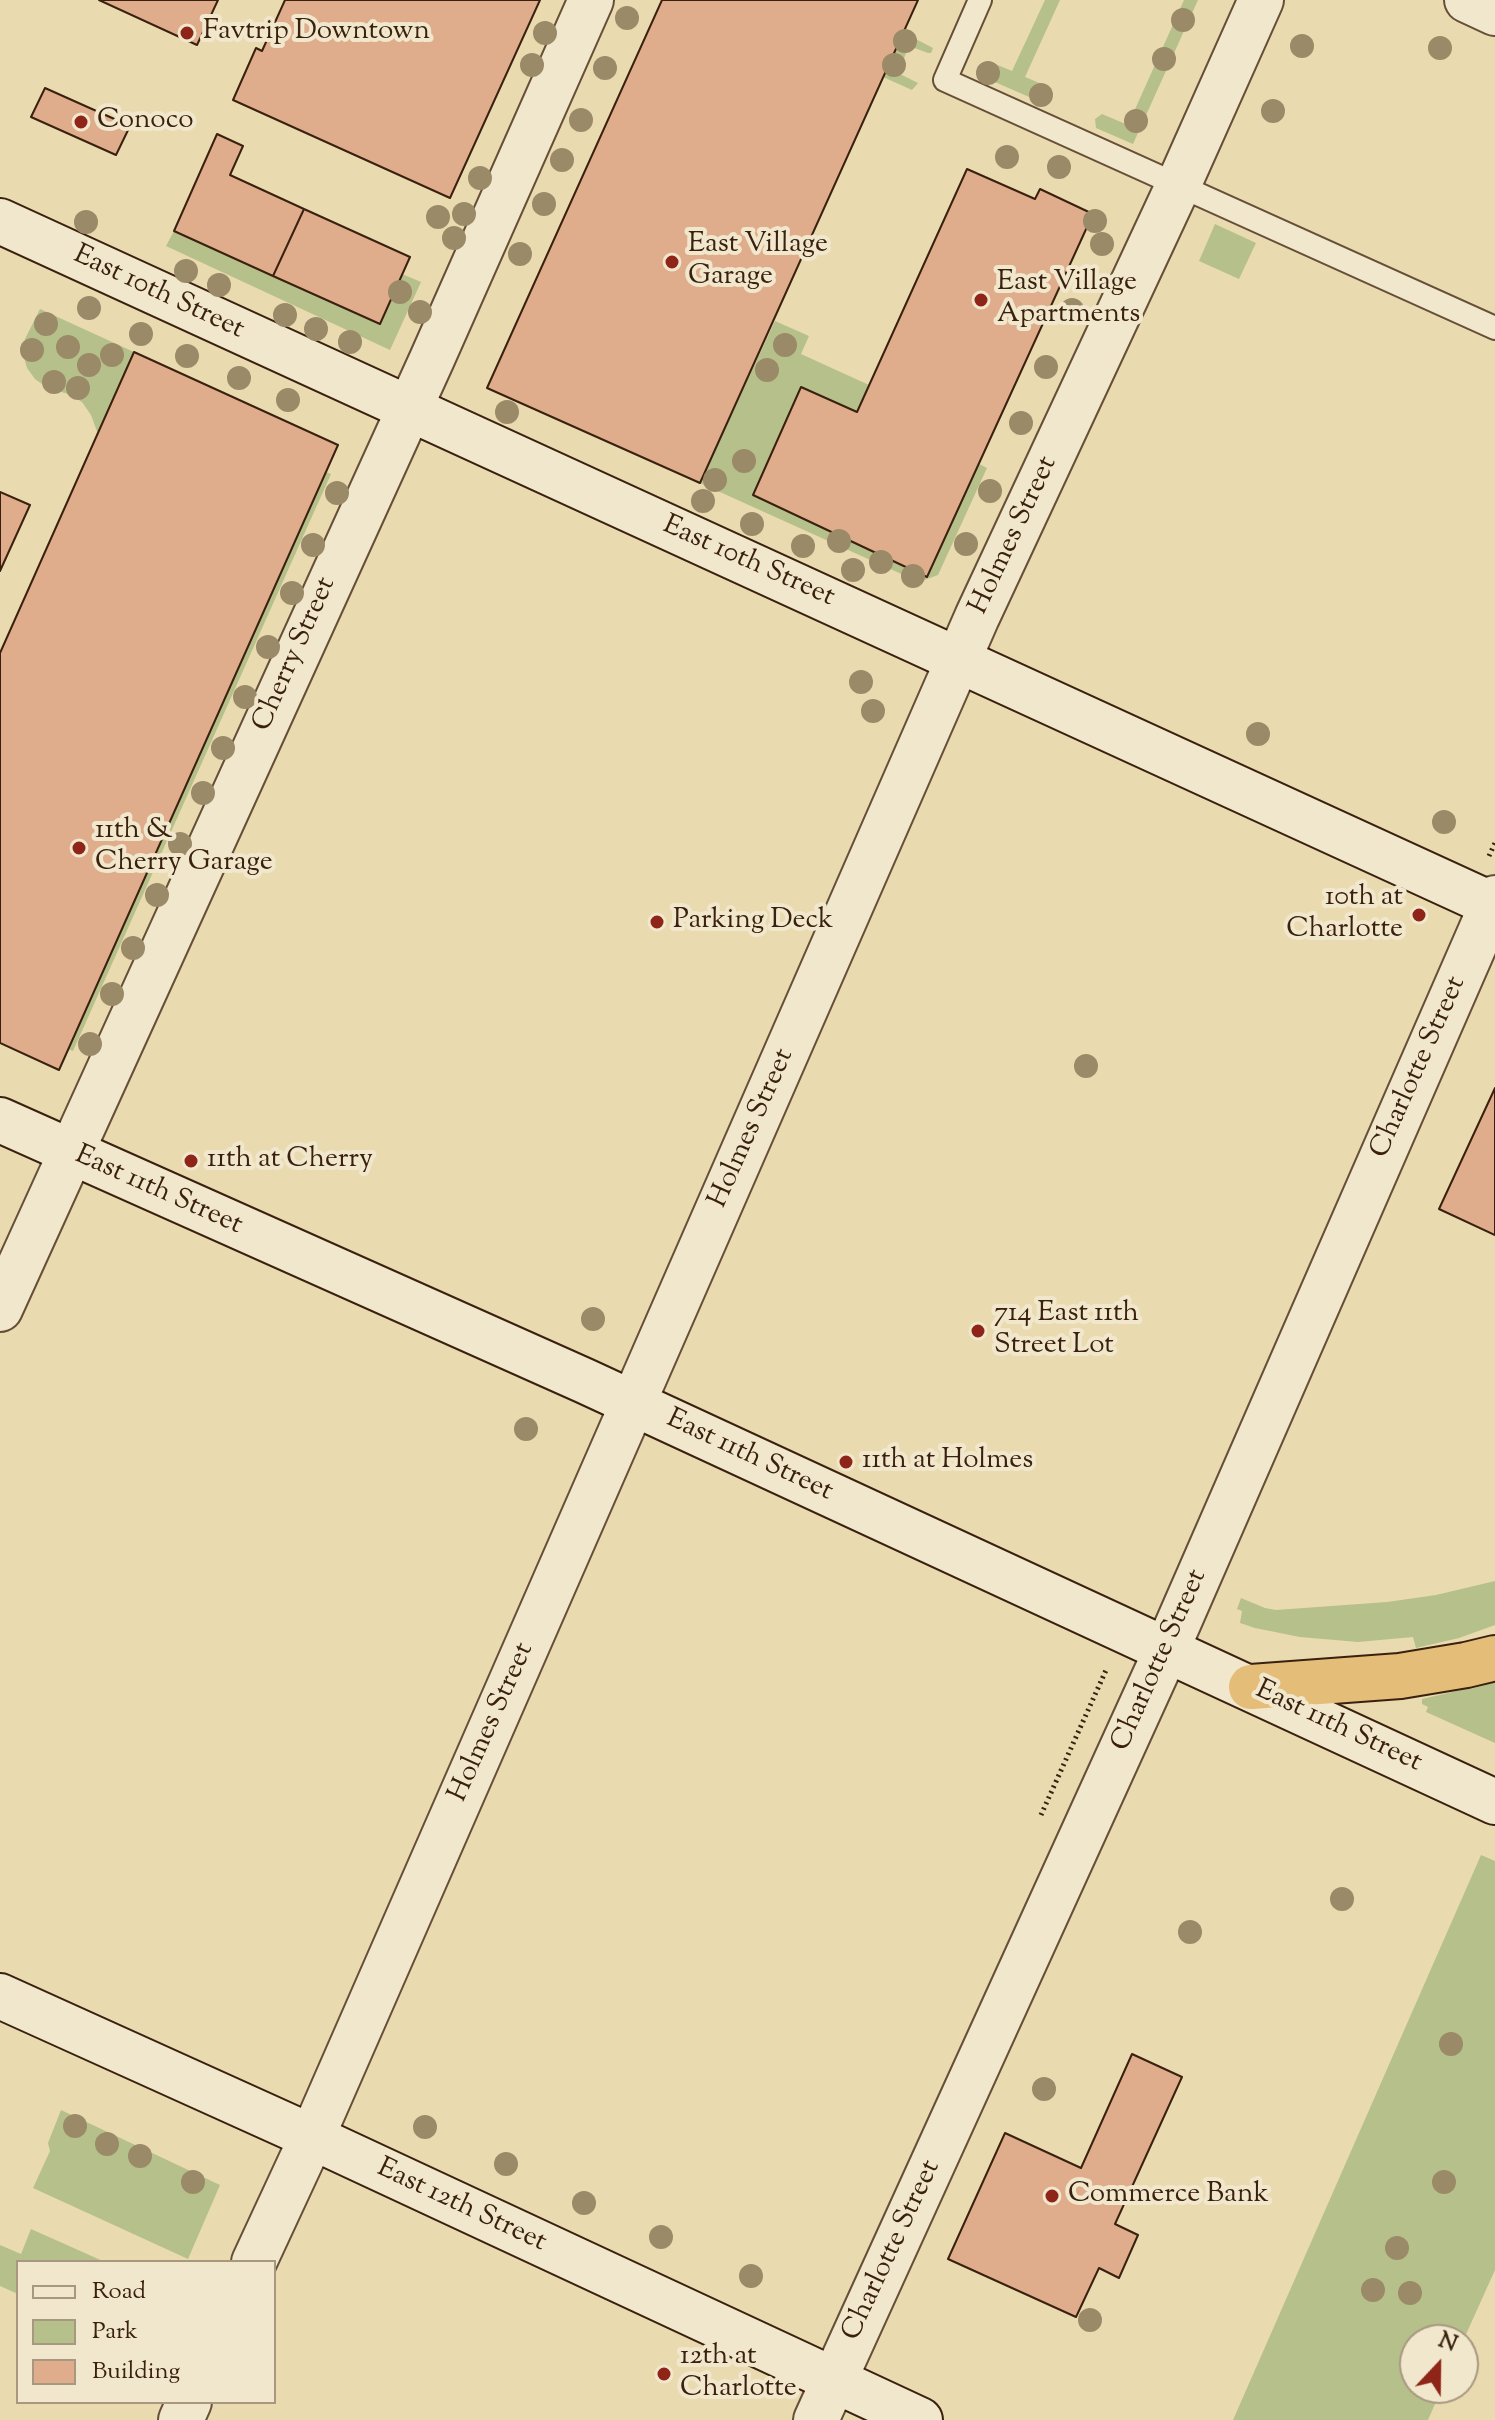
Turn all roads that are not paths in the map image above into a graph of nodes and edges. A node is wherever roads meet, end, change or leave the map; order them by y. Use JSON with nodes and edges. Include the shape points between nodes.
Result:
{"nodes":[{"id":1,"x":591,"y":0,"type":"edge"},
{"id":2,"x":980,"y":0,"type":"edge"},
{"id":3,"x":1261,"y":0,"type":"edge"},
{"id":4,"x":1467,"y":0,"type":"edge"},
{"id":5,"x":1495,"y":13,"type":"edge"},
{"id":6,"x":1178,"y":186,"type":"junction"},
{"id":7,"x":0,"y":221,"type":"edge"},
{"id":8,"x":1495,"y":328,"type":"edge"},
{"id":9,"x":409,"y":409,"type":"junction"},
{"id":10,"x":959,"y":659,"type":"junction"},
{"id":11,"x":1494,"y":903,"type":"edge"},
{"id":12,"x":0,"y":1120,"type":"edge"},
{"id":13,"x":72,"y":1153,"type":"junction"},
{"id":14,"x":0,"y":1309,"type":"edge"},
{"id":15,"x":633,"y":1403,"type":"junction"},
{"id":16,"x":1167,"y":1649,"type":"junction"},
{"id":17,"x":1495,"y":1658,"type":"edge"},
{"id":18,"x":1251,"y":1687,"type":"junction"},
{"id":19,"x":1495,"y":1802,"type":"edge"},
{"id":20,"x":0,"y":1996,"type":"edge"},
{"id":21,"x":312,"y":2137,"type":"junction"},
{"id":22,"x":255,"y":2260,"type":"edge"},
{"id":23,"x":833,"y":2381,"type":"junction"},
{"id":24,"x":816,"y":2420,"type":"edge"},
{"id":25,"x":920,"y":2420,"type":"edge"}],
"edges":[{"from":1,"to":9,"type":"street","name":"Cherry Street"},
{"from":2,"to":6,"type":"lane","via":[[945,80]]},
{"from":3,"to":6,"type":"street","name":"Holmes Street"},
{"from":4,"to":5,"type":"street"},
{"from":6,"to":8,"type":"lane"},
{"from":6,"to":10,"type":"street","name":"Holmes Street"},
{"from":7,"to":9,"type":"street","name":"East 10th Street"},
{"from":9,"to":10,"type":"street","name":"East 10th Street"},
{"from":9,"to":13,"type":"street","name":"Cherry Street"},
{"from":10,"to":11,"type":"street","name":"East 10th Street"},
{"from":10,"to":15,"type":"street","name":"Holmes Street"},
{"from":11,"to":16,"type":"street","name":"Charlotte Street"},
{"from":12,"to":13,"type":"street","name":"East 11th Street"},
{"from":13,"to":14,"type":"street","name":"Cherry Street"},
{"from":13,"to":15,"type":"street","name":"East 11th Street"},
{"from":15,"to":16,"type":"street","name":"East 11th Street"},
{"from":15,"to":21,"type":"street","name":"Holmes Street"},
{"from":16,"to":18,"type":"street","name":"East 11th Street"},
{"from":16,"to":23,"type":"street","name":"Charlotte Street"},
{"from":17,"to":18,"type":"highway","via":[[1400,1676]]},
{"from":18,"to":19,"type":"street","name":"East 11th Street"},
{"from":20,"to":21,"type":"street","name":"East 12th Street"},
{"from":21,"to":22,"type":"street","name":"Holmes Street"},
{"from":21,"to":23,"type":"street","name":"East 12th Street"},
{"from":23,"to":24,"type":"street","name":"Charlotte Street"},
{"from":23,"to":25,"type":"street","name":"East 12th Street"}]}
